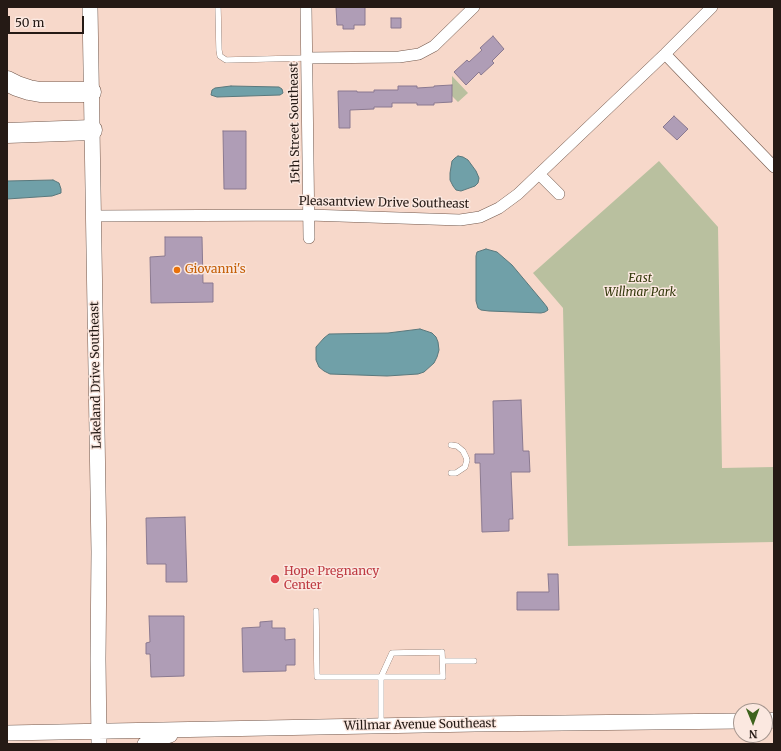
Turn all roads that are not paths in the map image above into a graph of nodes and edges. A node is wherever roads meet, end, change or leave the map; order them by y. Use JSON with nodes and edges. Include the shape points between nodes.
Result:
{"nodes":[{"id":1,"x":90,"y":7,"type":"edge"},
{"id":2,"x":218,"y":7,"type":"edge"},
{"id":3,"x":306,"y":7,"type":"edge"},
{"id":4,"x":474,"y":7,"type":"edge"},
{"id":5,"x":712,"y":7,"type":"edge"},
{"id":6,"x":665,"y":54,"type":"junction"},
{"id":7,"x":307,"y":58,"type":"junction"},
{"id":8,"x":7,"y":81,"type":"edge"},
{"id":9,"x":91,"y":92,"type":"junction"},
{"id":10,"x":92,"y":130,"type":"junction"},
{"id":11,"x":7,"y":132,"type":"edge"},
{"id":12,"x":774,"y":167,"type":"edge"},
{"id":13,"x":539,"y":174,"type":"junction"},
{"id":14,"x":559,"y":194,"type":"dead end"},
{"id":15,"x":309,"y":215,"type":"junction"},
{"id":16,"x":94,"y":216,"type":"junction"},
{"id":17,"x":309,"y":238,"type":"dead end"},
{"id":18,"x":451,"y":445,"type":"dead end"},
{"id":19,"x":451,"y":474,"type":"dead end"},
{"id":20,"x":316,"y":611,"type":"dead end"},
{"id":21,"x":442,"y":661,"type":"junction"},
{"id":22,"x":474,"y":661,"type":"dead end"},
{"id":23,"x":381,"y":677,"type":"junction"},
{"id":24,"x":733,"y":721,"type":"edge"},
{"id":25,"x":381,"y":726,"type":"junction"},
{"id":26,"x":203,"y":729,"type":"junction"},
{"id":27,"x":7,"y":733,"type":"edge"},
{"id":28,"x":99,"y":738,"type":"edge"},
{"id":29,"x":145,"y":744,"type":"edge"}],
"edges":[{"from":1,"to":9,"type":"main road","name":"Lakeland Drive Southeast"},
{"from":2,"to":7,"type":"lane","via":[[218,50],[220,56],[226,60]]},
{"from":3,"to":7,"type":"street","name":"15th Street Southeast"},
{"from":4,"to":7,"type":"street","via":[[434,46],[418,54],[399,57]]},
{"from":5,"to":6,"type":"street","name":"Pleasantview Drive Southeast"},
{"from":6,"to":12,"type":"street"},
{"from":6,"to":13,"type":"street","name":"Pleasantview Drive Southeast"},
{"from":7,"to":15,"type":"street","name":"15th Street Southeast"},
{"from":8,"to":9,"type":"highway","via":[[40,92]]},
{"from":9,"to":10,"type":"main road","name":"Lakeland Drive Southeast"},
{"from":10,"to":11,"type":"highway"},
{"from":10,"to":16,"type":"main road","name":"Lakeland Drive Southeast"},
{"from":13,"to":14,"type":"street"},
{"from":13,"to":15,"type":"street","name":"Pleasantview Drive Southeast","via":[[509,202],[489,213],[470,219]]},
{"from":15,"to":16,"type":"street","name":"Pleasantview Drive Southeast"},
{"from":15,"to":17,"type":"street","name":"15th Street Southeast"},
{"from":16,"to":28,"type":"main road","name":"Lakeland Drive Southeast"},
{"from":18,"to":19,"type":"lane","via":[[457,446],[467,460],[465,467]]},
{"from":20,"to":23,"type":"lane","via":[[317,677]]},
{"from":21,"to":22,"type":"lane"},
{"from":21,"to":23,"type":"lane","via":[[443,677]]},
{"from":21,"to":23,"type":"lane","via":[[442,652],[392,653]]},
{"from":23,"to":25,"type":"lane"},
{"from":24,"to":25,"type":"main road","name":"Willmar Avenue Southeast"},
{"from":25,"to":26,"type":"main road","name":"Willmar Avenue Southeast"},
{"from":26,"to":28,"type":"main road","name":"Willmar Avenue Southeast"},
{"from":26,"to":29,"type":"main road","via":[[156,739]]},
{"from":27,"to":28,"type":"main road","name":"Willmar Avenue Southeast"}]}
